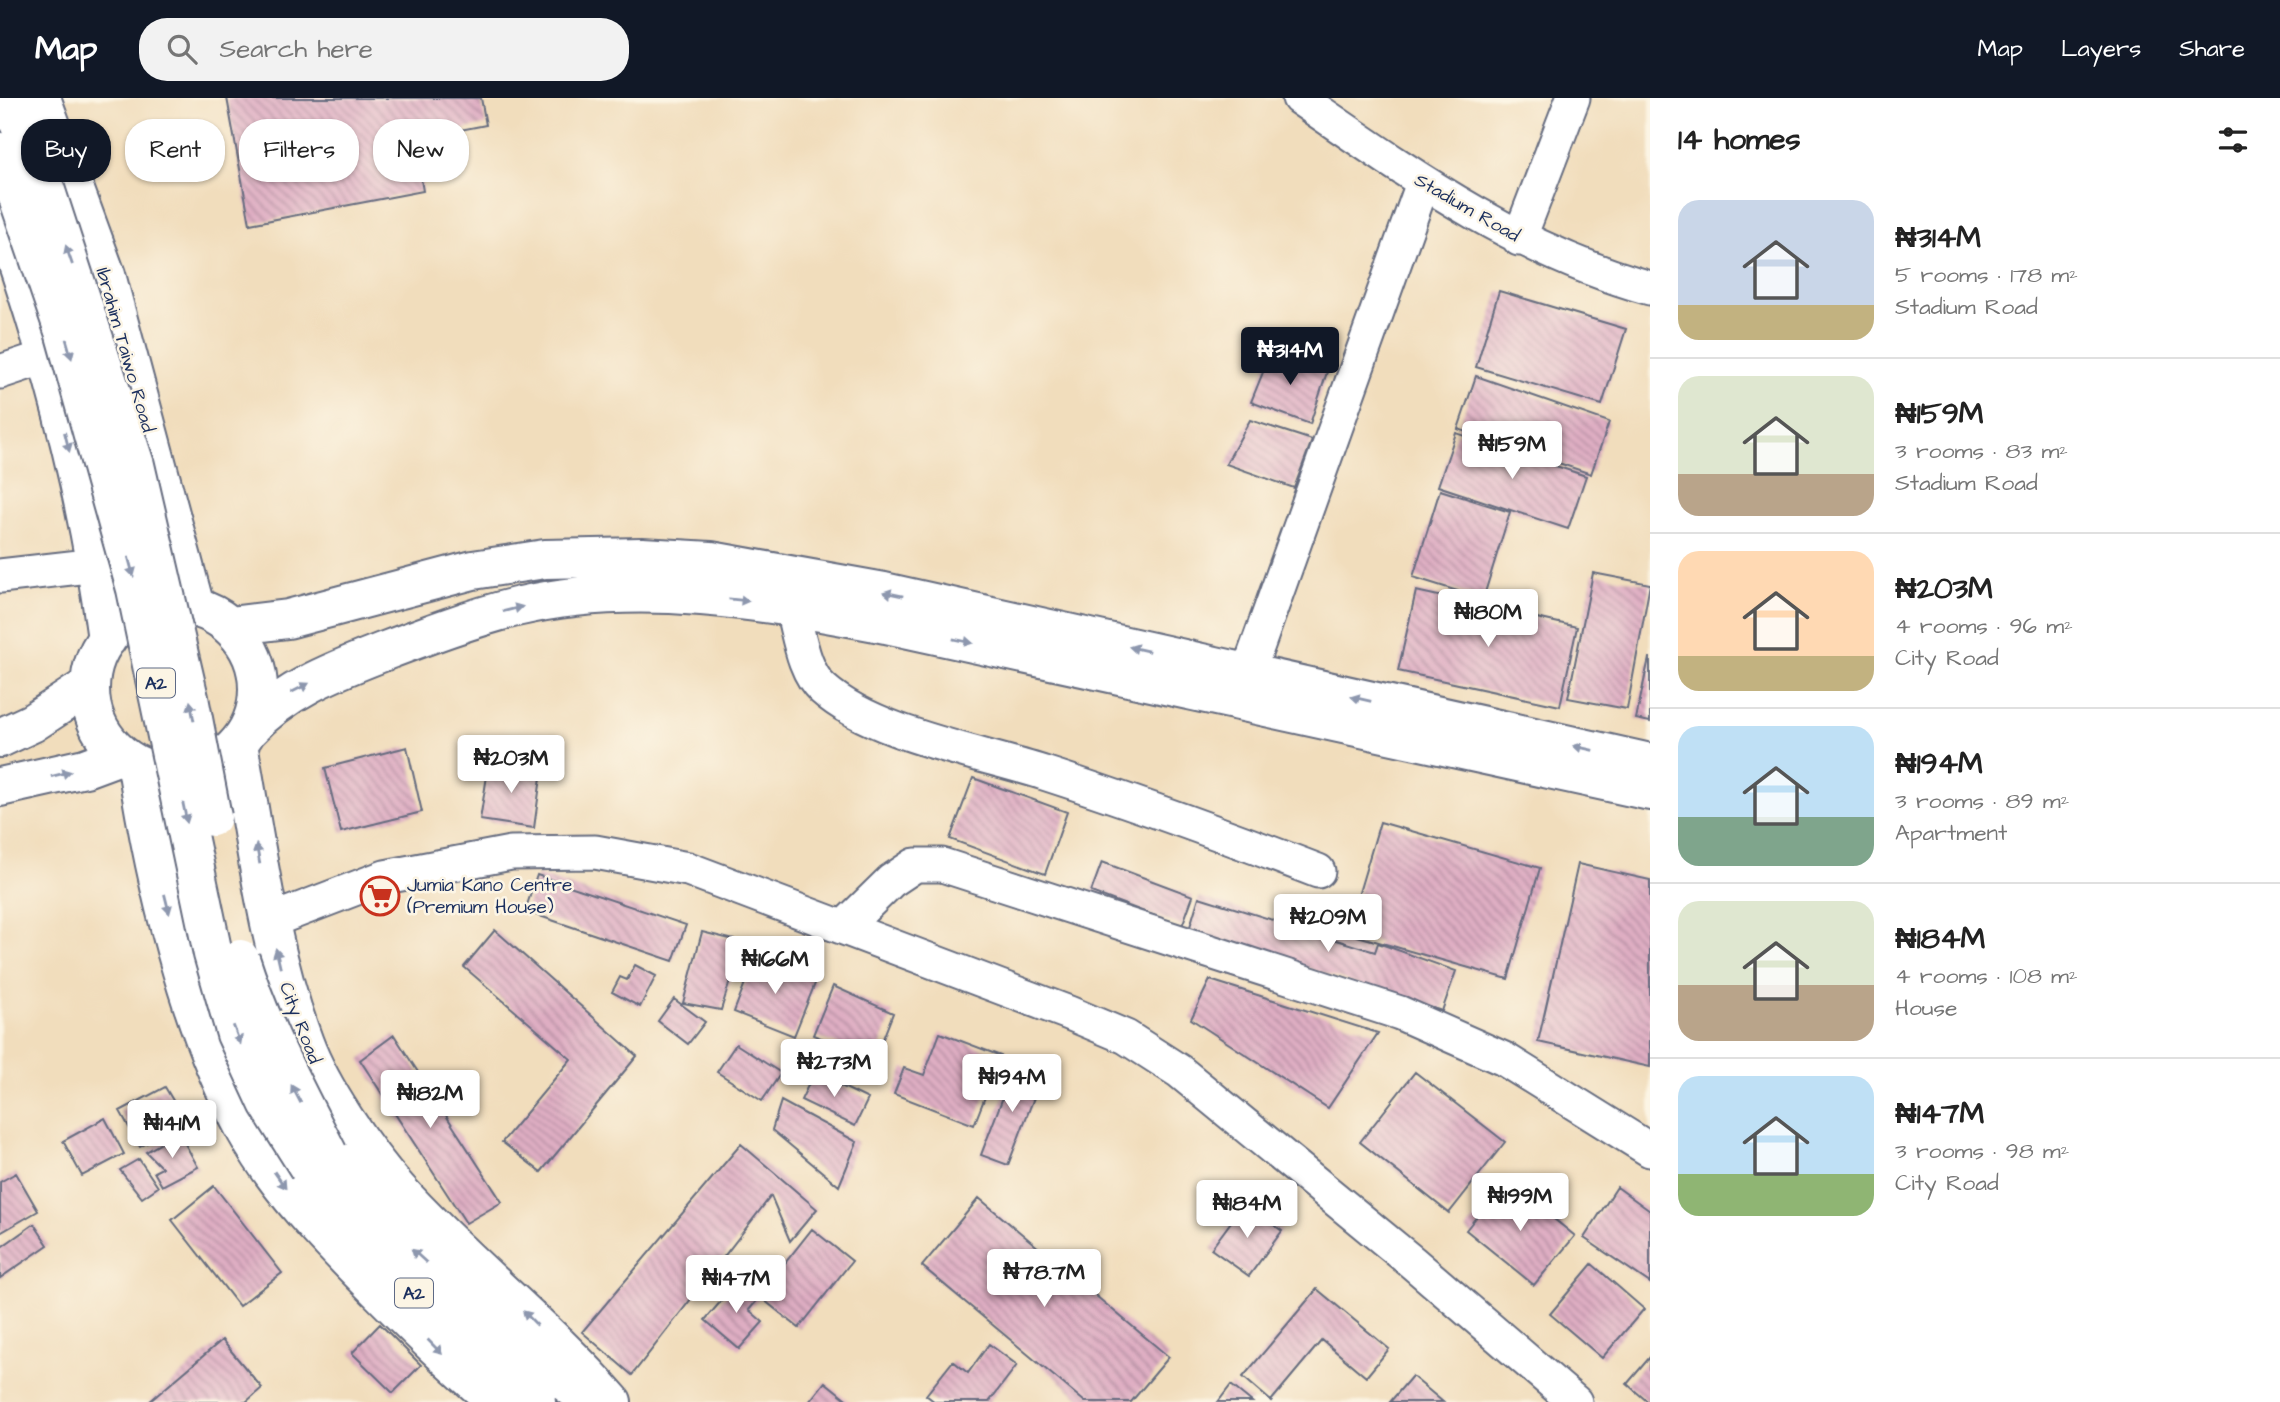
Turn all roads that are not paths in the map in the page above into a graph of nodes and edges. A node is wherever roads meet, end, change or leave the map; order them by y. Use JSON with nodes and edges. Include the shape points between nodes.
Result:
{"nodes":[{"id":1,"x":9,"y":98,"type":"edge"},
{"id":2,"x":41,"y":98,"type":"edge"},
{"id":3,"x":1299,"y":98,"type":"edge"},
{"id":4,"x":1573,"y":98,"type":"edge"},
{"id":5,"x":0,"y":152,"type":"edge"},
{"id":6,"x":1423,"y":183,"type":"junction"},
{"id":7,"x":19,"y":194,"type":"edge"},
{"id":8,"x":1519,"y":239,"type":"junction"},
{"id":9,"x":1650,"y":288,"type":"edge"},
{"id":10,"x":45,"y":357,"type":"junction"},
{"id":11,"x":0,"y":372,"type":"edge"},
{"id":12,"x":97,"y":565,"type":"junction"},
{"id":13,"x":0,"y":576,"type":"edge"},
{"id":14,"x":792,"y":606,"type":"junction"},
{"id":15,"x":195,"y":607,"type":"junction"},
{"id":16,"x":230,"y":626,"type":"junction"},
{"id":17,"x":107,"y":639,"type":"junction"},
{"id":18,"x":90,"y":685,"type":"junction"},
{"id":19,"x":1243,"y":687,"type":"junction"},
{"id":20,"x":243,"y":737,"type":"junction"},
{"id":21,"x":0,"y":738,"type":"edge"},
{"id":22,"x":129,"y":760,"type":"junction"},
{"id":23,"x":1650,"y":763,"type":"edge"},
{"id":24,"x":0,"y":787,"type":"edge"},
{"id":25,"x":1650,"y":791,"type":"edge"},
{"id":26,"x":1318,"y":872,"type":"dead end"},
{"id":27,"x":270,"y":921,"type":"junction"},
{"id":28,"x":844,"y":928,"type":"junction"},
{"id":29,"x":1650,"y":1150,"type":"edge"},
{"id":30,"x":563,"y":1395,"type":"edge"},
{"id":31,"x":1571,"y":1401,"type":"edge"},
{"id":32,"x":498,"y":1402,"type":"edge"},
{"id":33,"x":612,"y":1402,"type":"edge"}],
"edges":[{"from":1,"to":7,"type":"main road","number":"A2"},
{"from":15,"to":2,"type":"main road","name":"Ibrahim Taiwo Road","one_way":true,"via":[[106,275]]},
{"from":3,"to":6,"type":"street","name":"Stadium Road"},
{"from":4,"to":8,"type":"street"},
{"from":5,"to":7,"type":"main road","number":"A2"},
{"from":6,"to":8,"type":"street","name":"Stadium Road"},
{"from":6,"to":19,"type":"street"},
{"from":7,"to":10,"type":"main road","number":"A2","via":[[24,278]]},
{"from":7,"to":30,"type":"main road","number":"A2","bridge":true,"via":[[64,331],[136,589],[213,954],[236,1034],[268,1103],[318,1161],[351,1229],[403,1283]]},
{"from":8,"to":9,"type":"street","name":"Stadium Road","via":[[1602,275]]},
{"from":10,"to":11,"type":"street"},
{"from":10,"to":12,"type":"main road","number":"A2","one_way":true},
{"from":12,"to":13,"type":"street"},
{"from":12,"to":17,"type":"main road","number":"A2"},
{"from":14,"to":19,"type":"main road","one_way":true},
{"from":20,"to":14,"type":"main road","one_way":true,"via":[[268,708],[294,690],[420,637],[517,607],[602,595],[692,595]]},
{"from":14,"to":26,"type":"street","via":[[807,664],[821,687],[848,709],[897,729],[1168,813]]},
{"from":15,"to":16,"type":"main road"},
{"from":15,"to":17,"type":"main road","via":[[170,605],[146,610]]},
{"from":19,"to":16,"type":"main road","one_way":true,"via":[[793,574],[642,556],[545,559],[473,570],[288,619]]},
{"from":16,"to":20,"type":"main road","via":[[244,643],[257,675],[256,709]]},
{"from":17,"to":18,"type":"main road","via":[[95,661]]},
{"from":18,"to":21,"type":"main road"},
{"from":18,"to":22,"type":"main road","via":[[93,711],[103,735]]},
{"from":23,"to":19,"type":"main road","one_way":true},
{"from":19,"to":25,"type":"main road"},
{"from":20,"to":22,"type":"main road","via":[[216,762],[191,772],[163,773]]},
{"from":27,"to":20,"type":"main road","name":"City Road","one_way":true},
{"from":24,"to":22,"type":"main road","one_way":true},
{"from":22,"to":32,"type":"main road","number":"A2","one_way":true,"via":[[190,997],[247,1133],[328,1240],[453,1365]]},
{"from":27,"to":28,"type":"street","via":[[385,877],[512,853],[595,852],[688,869]]},
{"from":33,"to":27,"type":"main road","name":"City Road","one_way":true,"via":[[398,1189],[358,1138],[305,1046]]},
{"from":28,"to":29,"type":"street","via":[[891,881],[915,865],[942,865],[1400,1013],[1504,1059]]},
{"from":28,"to":31,"type":"street","via":[[1126,1037],[1178,1071],[1412,1262]]}]}
